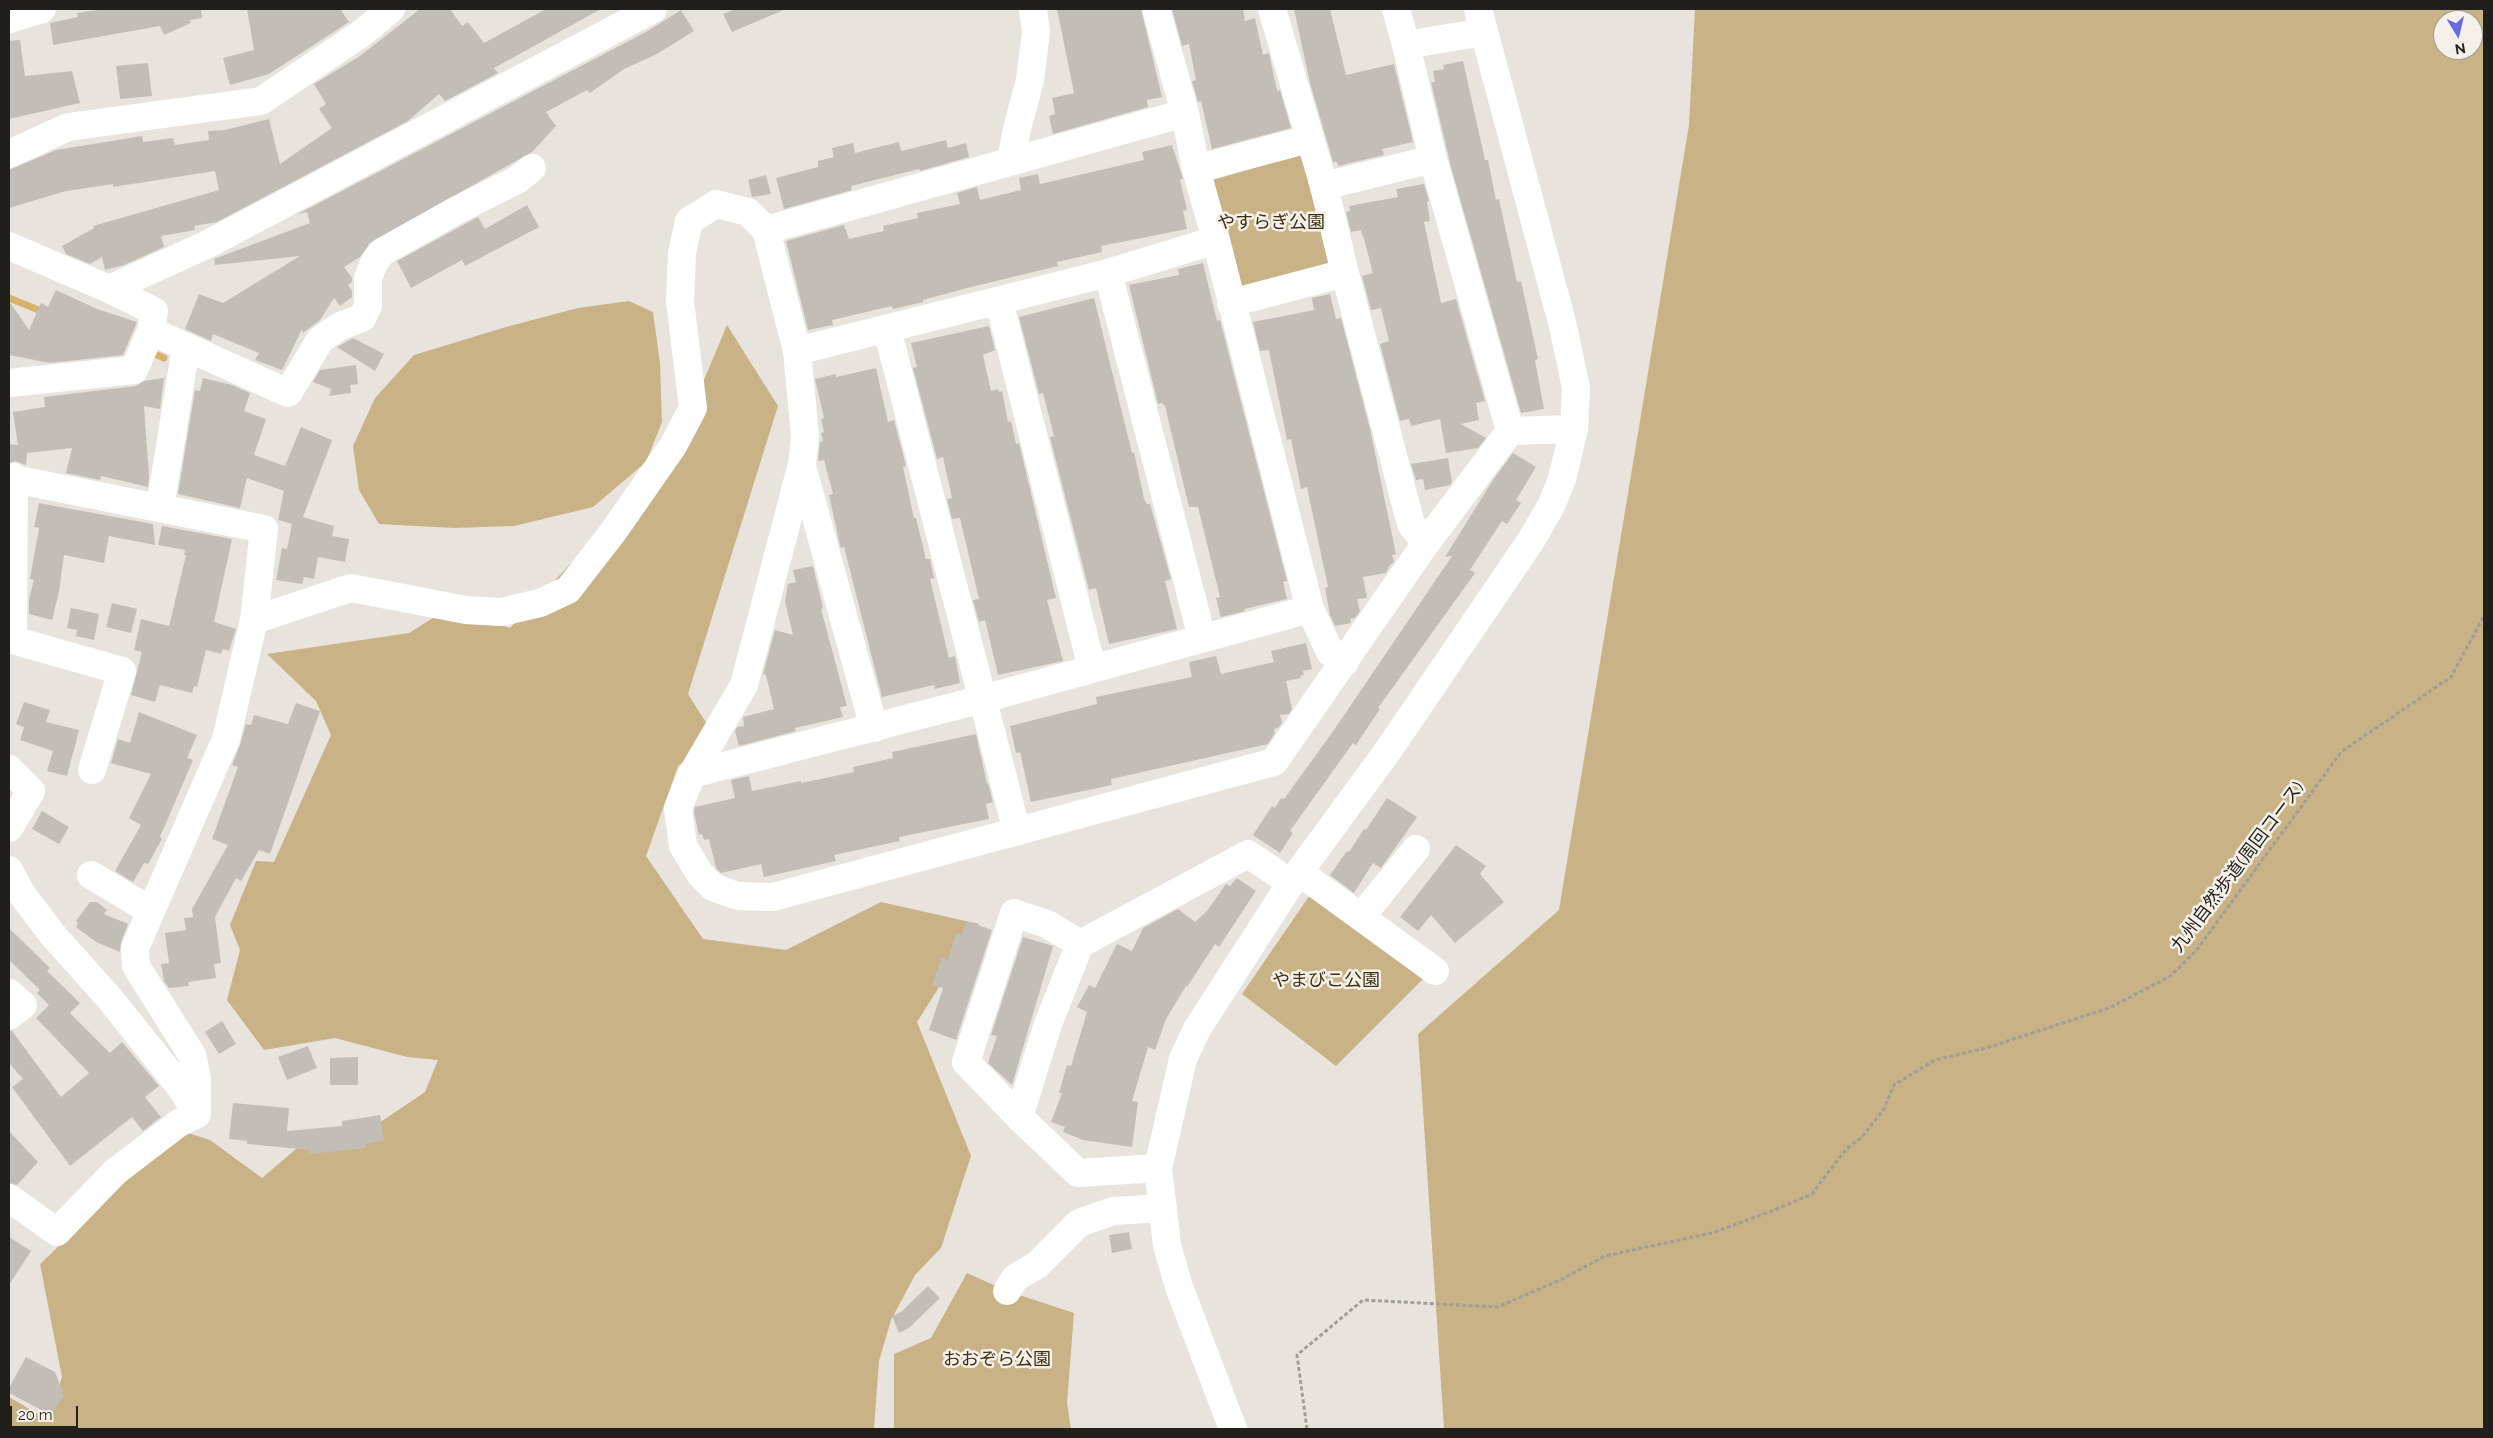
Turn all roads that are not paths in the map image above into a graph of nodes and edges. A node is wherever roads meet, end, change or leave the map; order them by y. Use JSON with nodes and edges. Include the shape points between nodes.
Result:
{"nodes":[{"id":1,"x":42,"y":9,"type":"edge"},
{"id":2,"x":391,"y":9,"type":"edge"},
{"id":3,"x":653,"y":9,"type":"edge"},
{"id":4,"x":1033,"y":9,"type":"edge"},
{"id":5,"x":1156,"y":9,"type":"edge"},
{"id":6,"x":1272,"y":9,"type":"edge"},
{"id":7,"x":1396,"y":9,"type":"edge"},
{"id":8,"x":11,"y":15,"type":"edge"},
{"id":9,"x":1480,"y":20,"type":"edge"},
{"id":10,"x":1406,"y":45,"type":"junction"},
{"id":11,"x":1184,"y":114,"type":"junction"},
{"id":12,"x":1309,"y":139,"type":"junction"},
{"id":13,"x":9,"y":154,"type":"edge"},
{"id":14,"x":1433,"y":159,"type":"junction"},
{"id":15,"x":1011,"y":161,"type":"junction"},
{"id":16,"x":532,"y":168,"type":"dead end"},
{"id":17,"x":1196,"y":170,"type":"junction"},
{"id":18,"x":1324,"y":186,"type":"junction"},
{"id":19,"x":766,"y":230,"type":"junction"},
{"id":20,"x":1216,"y":240,"type":"junction"},
{"id":21,"x":9,"y":246,"type":"edge"},
{"id":22,"x":1108,"y":273,"type":"junction"},
{"id":23,"x":1345,"y":273,"type":"junction"},
{"id":24,"x":109,"y":289,"type":"junction"},
{"id":25,"x":999,"y":301,"type":"junction"},
{"id":26,"x":1231,"y":303,"type":"junction"},
{"id":27,"x":887,"y":328,"type":"junction"},
{"id":28,"x":151,"y":332,"type":"junction"},
{"id":29,"x":186,"y":347,"type":"junction"},
{"id":30,"x":797,"y":352,"type":"junction"},
{"id":31,"x":9,"y":383,"type":"edge"},
{"id":32,"x":1574,"y":429,"type":"junction"},
{"id":33,"x":1510,"y":431,"type":"junction"},
{"id":34,"x":802,"y":464,"type":"junction"},
{"id":35,"x":11,"y":478,"type":"edge"},
{"id":36,"x":160,"y":508,"type":"junction"},
{"id":37,"x":1426,"y":543,"type":"junction"},
{"id":38,"x":1310,"y":609,"type":"junction"},
{"id":39,"x":254,"y":620,"type":"junction"},
{"id":40,"x":1202,"y":638,"type":"junction"},
{"id":41,"x":11,"y":639,"type":"edge"},
{"id":42,"x":1345,"y":662,"type":"junction"},
{"id":43,"x":1092,"y":668,"type":"junction"},
{"id":44,"x":983,"y":699,"type":"junction"},
{"id":45,"x":874,"y":728,"type":"junction"},
{"id":46,"x":9,"y":768,"type":"edge"},
{"id":47,"x":92,"y":770,"type":"dead end"},
{"id":48,"x":692,"y":774,"type":"junction"},
{"id":49,"x":9,"y":828,"type":"edge"},
{"id":50,"x":1017,"y":832,"type":"junction"},
{"id":51,"x":1416,"y":849,"type":"dead end"},
{"id":52,"x":9,"y":870,"type":"edge"},
{"id":53,"x":91,"y":874,"type":"dead end"},
{"id":54,"x":1295,"y":878,"type":"junction"},
{"id":55,"x":151,"y":911,"type":"junction"},
{"id":56,"x":1361,"y":917,"type":"junction"},
{"id":57,"x":1080,"y":944,"type":"junction"},
{"id":58,"x":1435,"y":971,"type":"dead end"},
{"id":59,"x":9,"y":993,"type":"edge"},
{"id":60,"x":9,"y":1016,"type":"edge"},
{"id":61,"x":197,"y":1114,"type":"junction"},
{"id":62,"x":1019,"y":1117,"type":"junction"},
{"id":63,"x":1158,"y":1168,"type":"junction"},
{"id":64,"x":9,"y":1198,"type":"edge"},
{"id":65,"x":1163,"y":1208,"type":"junction"},
{"id":66,"x":1007,"y":1291,"type":"dead end"},
{"id":67,"x":1233,"y":1429,"type":"edge"}],
"edges":[{"from":1,"to":8,"type":"street"},
{"from":2,"to":13,"type":"street","via":[[362,33],[261,101],[68,127]]},
{"from":3,"to":24,"type":"street","via":[[206,245]]},
{"from":4,"to":15,"type":"street","via":[[1036,32],[1030,80]]},
{"from":5,"to":11,"type":"street"},
{"from":6,"to":12,"type":"street"},
{"from":7,"to":10,"type":"street"},
{"from":9,"to":10,"type":"street"},
{"from":9,"to":32,"type":"street","via":[[1563,326],[1576,388]]},
{"from":10,"to":14,"type":"street"},
{"from":11,"to":15,"type":"street"},
{"from":11,"to":17,"type":"street"},
{"from":12,"to":17,"type":"street"},
{"from":12,"to":18,"type":"street"},
{"from":14,"to":18,"type":"street"},
{"from":14,"to":33,"type":"street"},
{"from":15,"to":19,"type":"street"},
{"from":16,"to":29,"type":"street","via":[[516,180],[382,252],[368,278],[368,306],[362,318],[340,326],[320,340],[288,393]]},
{"from":17,"to":20,"type":"street"},
{"from":18,"to":23,"type":"street"},
{"from":19,"to":30,"type":"street"},
{"from":19,"to":39,"type":"street","via":[[748,212],[716,204],[689,221],[682,254],[680,300],[693,408],[673,446],[568,590],[540,603],[501,612],[466,610],[351,588]]},
{"from":20,"to":22,"type":"street"},
{"from":20,"to":26,"type":"street"},
{"from":21,"to":24,"type":"street"},
{"from":22,"to":25,"type":"street"},
{"from":22,"to":40,"type":"street"},
{"from":23,"to":26,"type":"street"},
{"from":23,"to":37,"type":"street","via":[[1411,524]]},
{"from":24,"to":28,"type":"street","via":[[154,311]]},
{"from":25,"to":27,"type":"street"},
{"from":25,"to":43,"type":"street"},
{"from":26,"to":38,"type":"street"},
{"from":27,"to":30,"type":"street"},
{"from":27,"to":44,"type":"street"},
{"from":28,"to":29,"type":"street"},
{"from":28,"to":31,"type":"street","via":[[134,370]]},
{"from":29,"to":36,"type":"street"},
{"from":30,"to":34,"type":"street","via":[[805,436]]},
{"from":32,"to":33,"type":"street"},
{"from":32,"to":54,"type":"street","via":[[1562,479],[1530,542],[1387,752]]},
{"from":33,"to":37,"type":"street"},
{"from":34,"to":45,"type":"street"},
{"from":34,"to":48,"type":"street","via":[[744,685]]},
{"from":35,"to":36,"type":"street"},
{"from":35,"to":41,"type":"street"},
{"from":36,"to":39,"type":"street","via":[[264,529]]},
{"from":37,"to":42,"type":"street"},
{"from":38,"to":40,"type":"street"},
{"from":38,"to":42,"type":"street","via":[[1330,652]]},
{"from":39,"to":55,"type":"street","via":[[226,739]]},
{"from":40,"to":43,"type":"street"},
{"from":41,"to":47,"type":"street","via":[[122,671]]},
{"from":42,"to":50,"type":"street","via":[[1274,762]]},
{"from":43,"to":44,"type":"street"},
{"from":44,"to":45,"type":"street"},
{"from":44,"to":50,"type":"street"},
{"from":45,"to":48,"type":"street"},
{"from":46,"to":49,"type":"street","via":[[31,791]]},
{"from":48,"to":50,"type":"street","via":[[678,808],[683,846],[700,874],[713,887],[737,896],[773,897]]},
{"from":51,"to":56,"type":"street"},
{"from":52,"to":61,"type":"street","via":[[22,894],[52,934],[122,1014],[182,1089]]},
{"from":53,"to":55,"type":"street"},
{"from":54,"to":56,"type":"street"},
{"from":54,"to":57,"type":"street","via":[[1248,854]]},
{"from":54,"to":63,"type":"street","via":[[1197,1029],[1183,1059]]},
{"from":55,"to":61,"type":"street","via":[[135,948],[136,966],[192,1055],[197,1078]]},
{"from":56,"to":58,"type":"street"},
{"from":57,"to":62,"type":"street","via":[[1048,1024]]},
{"from":57,"to":62,"type":"street","via":[[1048,924],[1014,913],[966,1062]]},
{"from":59,"to":60,"type":"street","via":[[23,1005]]},
{"from":61,"to":64,"type":"street","via":[[179,1123],[115,1172],[57,1232]]},
{"from":62,"to":63,"type":"street","via":[[1078,1173]]},
{"from":63,"to":65,"type":"street"},
{"from":65,"to":66,"type":"street","via":[[1112,1211],[1079,1223],[1037,1265],[1015,1278]]},
{"from":65,"to":67,"type":"street","via":[[1167,1245],[1178,1287]]}]}
